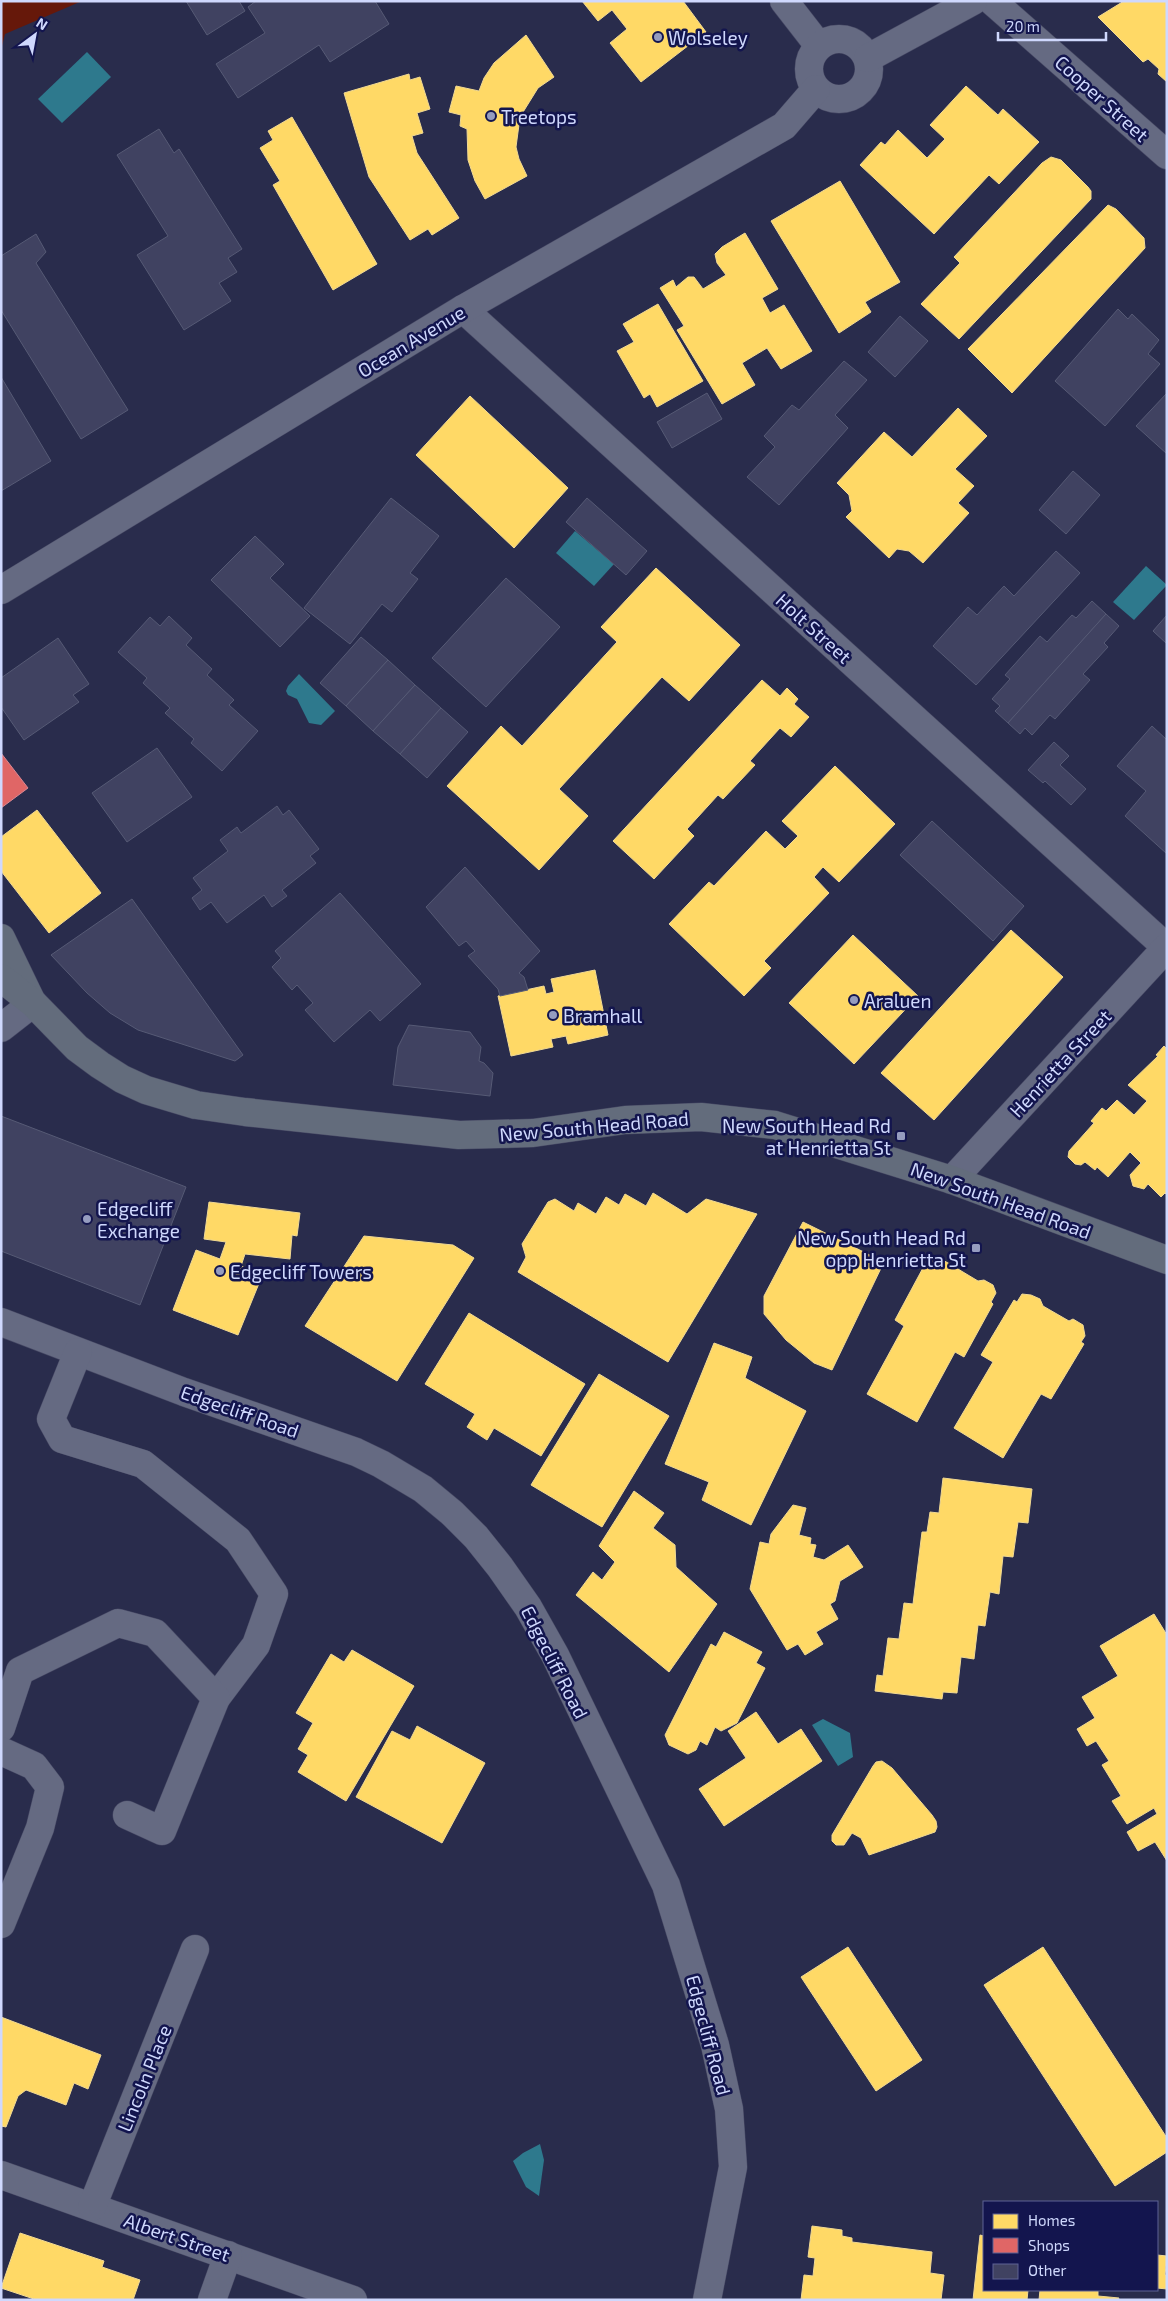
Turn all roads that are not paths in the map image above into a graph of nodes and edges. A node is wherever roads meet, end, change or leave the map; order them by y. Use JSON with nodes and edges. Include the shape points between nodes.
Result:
{"nodes":[{"id":1,"x":784,"y":1,"type":"edge"},
{"id":2,"x":973,"y":1,"type":"edge"},
{"id":3,"x":992,"y":1,"type":"edge"},
{"id":4,"x":819,"y":46,"type":"junction"},
{"id":5,"x":868,"y":58,"type":"junction"},
{"id":6,"x":816,"y":89,"type":"junction"},
{"id":7,"x":1167,"y":155,"type":"edge"},
{"id":8,"x":463,"y":309,"type":"junction"},
{"id":9,"x":1,"y":590,"type":"edge"},
{"id":10,"x":1,"y":938,"type":"edge"},
{"id":11,"x":1166,"y":947,"type":"edge"},
{"id":12,"x":1,"y":978,"type":"edge"},
{"id":13,"x":33,"y":1004,"type":"junction"},
{"id":14,"x":1,"y":1028,"type":"edge"},
{"id":15,"x":952,"y":1180,"type":"junction"},
{"id":16,"x":1167,"y":1260,"type":"edge"},
{"id":17,"x":1,"y":1322,"type":"edge"},
{"id":18,"x":78,"y":1352,"type":"junction"},
{"id":19,"x":216,"y":1698,"type":"junction"},
{"id":20,"x":1,"y":1728,"type":"edge"},
{"id":21,"x":1,"y":1751,"type":"edge"},
{"id":22,"x":127,"y":1815,"type":"dead end"},
{"id":23,"x":1,"y":1924,"type":"edge"},
{"id":24,"x":195,"y":1950,"type":"dead end"},
{"id":25,"x":1,"y":2175,"type":"edge"},
{"id":26,"x":92,"y":2207,"type":"junction"},
{"id":27,"x":228,"y":2255,"type":"junction"},
{"id":28,"x":212,"y":2300,"type":"edge"},
{"id":29,"x":353,"y":2300,"type":"edge"},
{"id":30,"x":707,"y":2300,"type":"edge"}],
"edges":[{"from":1,"to":4,"type":"street"},
{"from":2,"to":5,"type":"street"},
{"from":3,"to":7,"type":"street","name":"Cooper Street"},
{"from":4,"to":5,"type":"street","via":[[837,38],[847,39],[856,43]]},
{"from":4,"to":6,"type":"street","via":[[813,53],[809,72]]},
{"from":5,"to":6,"type":"street","via":[[868,79],[855,95],[834,99]]},
{"from":6,"to":8,"type":"street","name":"Ocean Avenue","via":[[784,126]]},
{"from":8,"to":9,"type":"street","name":"Ocean Avenue"},
{"from":8,"to":11,"type":"street","name":"Holt Street"},
{"from":10,"to":13,"type":"main road","name":"New South Head Road"},
{"from":11,"to":15,"type":"street","name":"Henrietta Street"},
{"from":12,"to":13,"type":"main road","name":"New South Head Road"},
{"from":13,"to":14,"type":"street"},
{"from":13,"to":15,"type":"main road","name":"New South Head Road","via":[[78,1048],[122,1079],[172,1099],[196,1104],[460,1135],[533,1133],[625,1120],[701,1117],[775,1126]]},
{"from":15,"to":16,"type":"main road","name":"New South Head Road"},
{"from":17,"to":18,"type":"street","name":"Edgecliff Road"},
{"from":18,"to":19,"type":"street","via":[[51,1419],[62,1439],[143,1464],[238,1540],[274,1594],[256,1645]]},
{"from":18,"to":30,"type":"street","name":"Edgecliff Road","via":[[348,1449],[381,1464],[423,1489],[452,1513],[476,1537],[528,1607],[555,1655],[666,1885],[715,2045],[729,2109],[733,2167]]},
{"from":19,"to":20,"type":"street","via":[[155,1633],[118,1623],[20,1671]]},
{"from":19,"to":22,"type":"street","via":[[162,1831]]},
{"from":21,"to":23,"type":"street","via":[[34,1766],[50,1787],[40,1828]]},
{"from":24,"to":26,"type":"street","name":"Lincoln Place"},
{"from":25,"to":26,"type":"street","name":"Albert Street"},
{"from":26,"to":27,"type":"street","name":"Albert Street"},
{"from":27,"to":28,"type":"street"},
{"from":27,"to":29,"type":"street","name":"Albert Street"}]}
